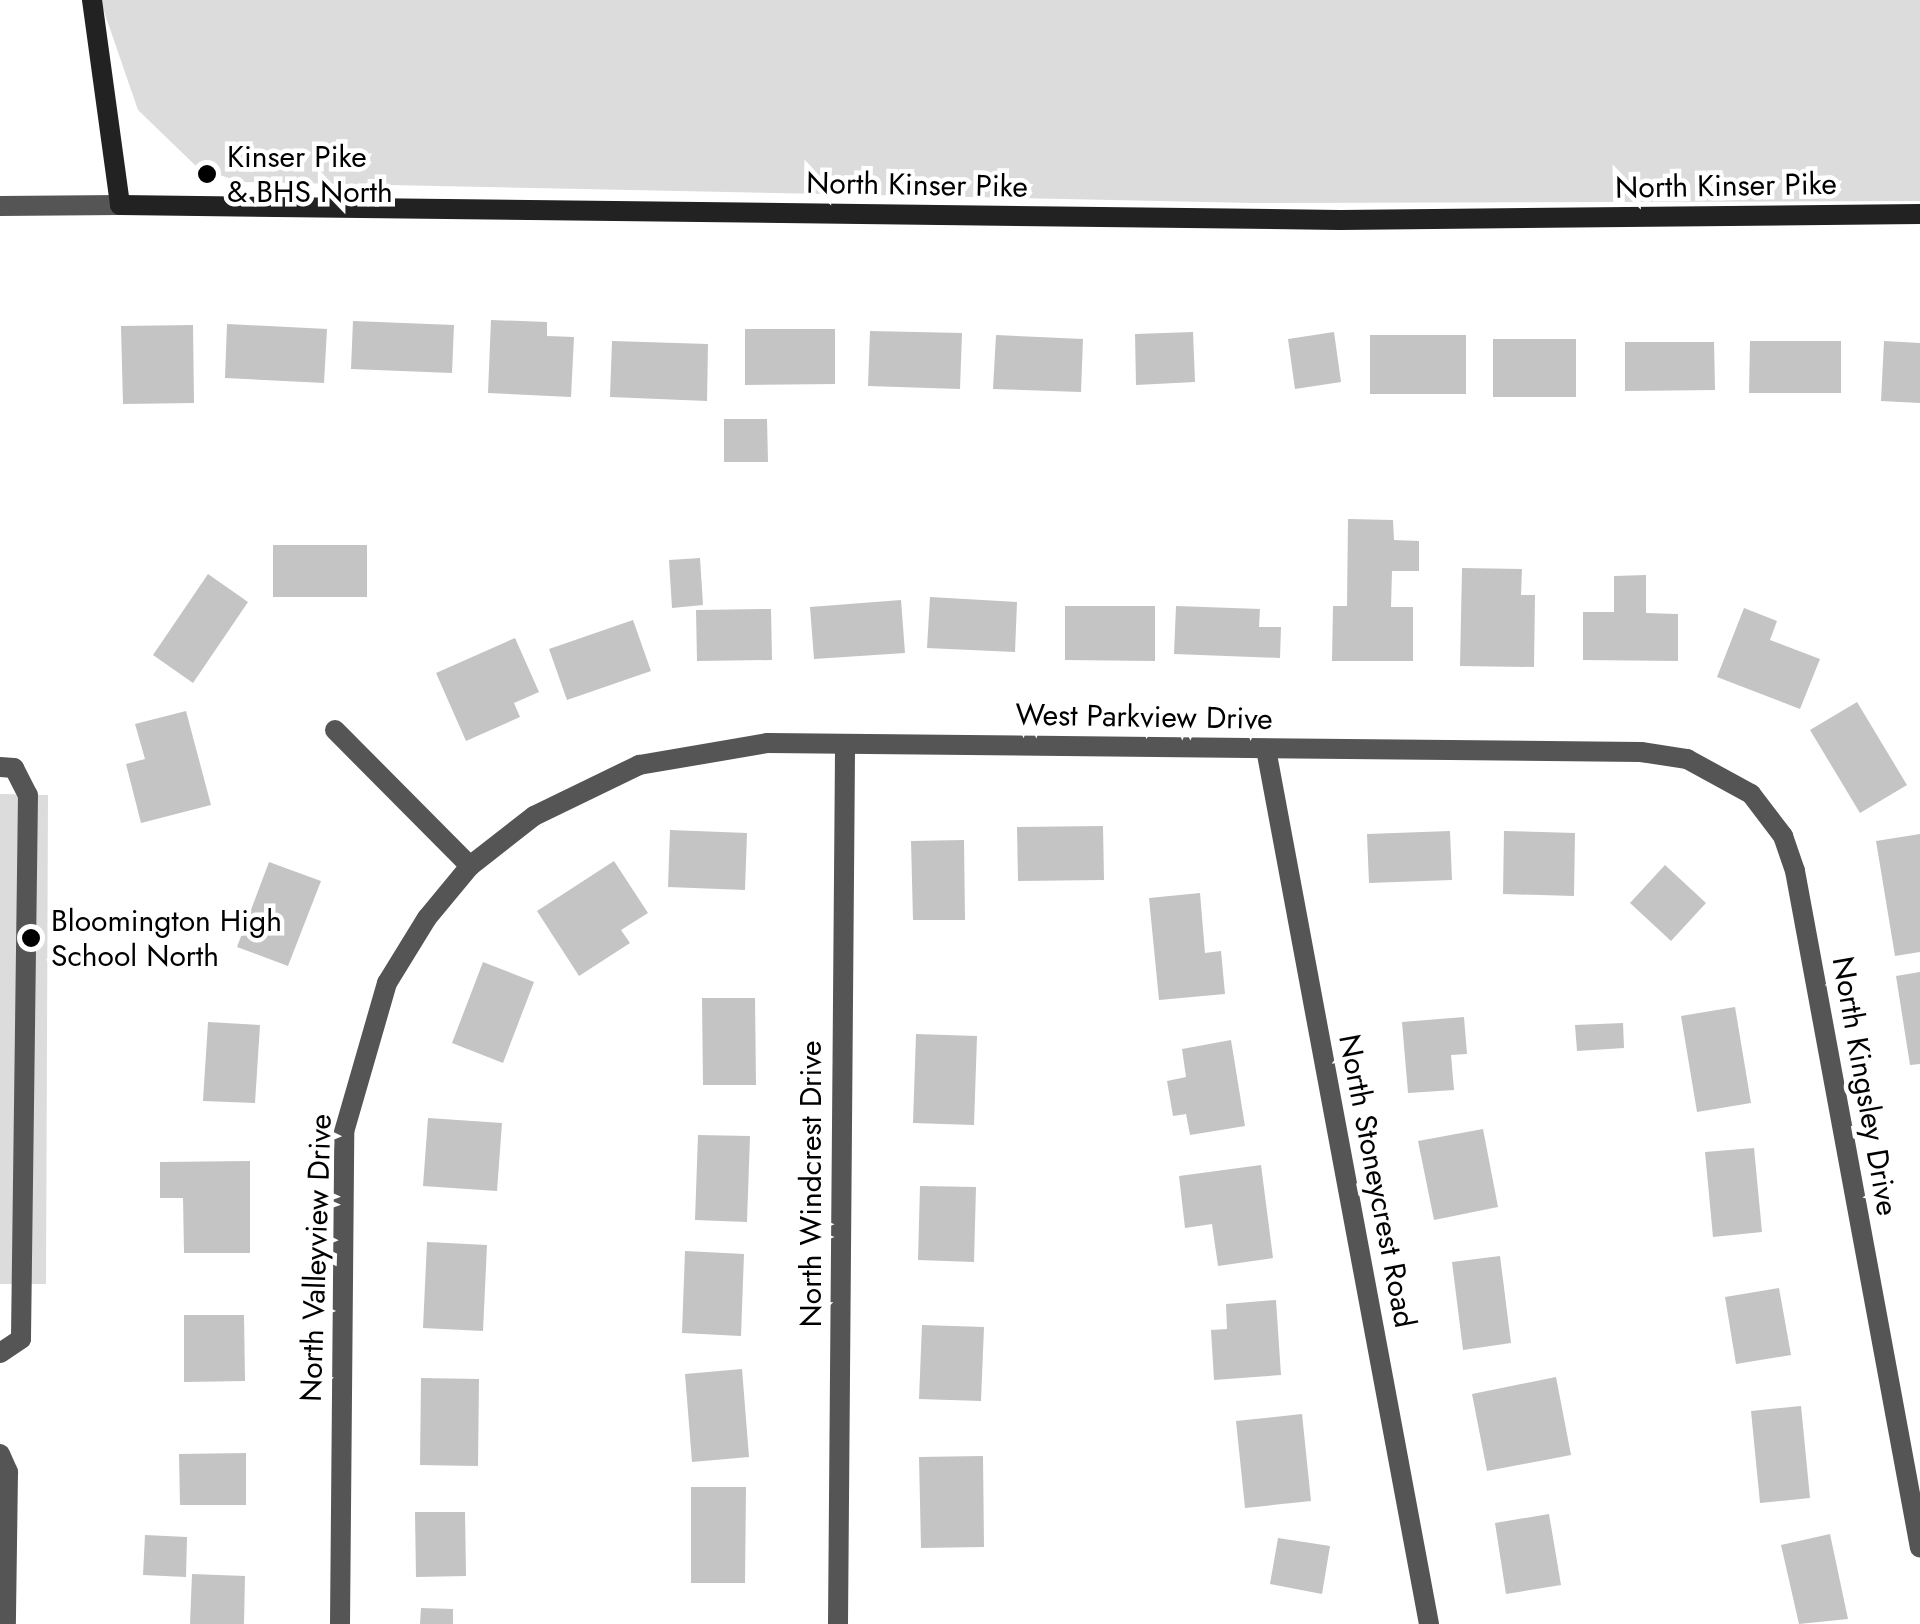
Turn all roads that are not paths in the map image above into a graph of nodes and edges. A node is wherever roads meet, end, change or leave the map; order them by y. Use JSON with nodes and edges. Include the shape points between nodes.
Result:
{"nodes":[{"id":1,"x":92,"y":0,"type":"edge"},
{"id":2,"x":0,"y":206,"type":"edge"},
{"id":3,"x":120,"y":206,"type":"junction"},
{"id":4,"x":1920,"y":214,"type":"edge"},
{"id":5,"x":335,"y":730,"type":"dead end"},
{"id":6,"x":844,"y":744,"type":"junction"},
{"id":7,"x":1266,"y":749,"type":"junction"},
{"id":8,"x":0,"y":767,"type":"edge"},
{"id":9,"x":470,"y":866,"type":"junction"},
{"id":10,"x":1794,"y":871,"type":"joint"},
{"id":11,"x":0,"y":1354,"type":"edge"},
{"id":12,"x":0,"y":1454,"type":"edge"},
{"id":13,"x":1920,"y":1548,"type":"edge"},
{"id":14,"x":6,"y":1624,"type":"edge"},
{"id":15,"x":340,"y":1624,"type":"edge"},
{"id":16,"x":838,"y":1624,"type":"edge"},
{"id":17,"x":1429,"y":1624,"type":"edge"}],
"edges":[{"from":1,"to":3,"type":"street"},
{"from":2,"to":3,"type":"street"},
{"from":3,"to":4,"type":"street","name":"North Kinser Pike","via":[[1340,220]]},
{"from":5,"to":9,"type":"street"},
{"from":6,"to":7,"type":"street","name":"West Parkview Drive"},
{"from":6,"to":9,"type":"street","name":"West Parkview Drive","via":[[725,746],[639,765],[534,816]]},
{"from":6,"to":16,"type":"street","name":"North Windcrest Drive"},
{"from":7,"to":10,"type":"street","name":"West Parkview Drive","via":[[1676,757],[1751,794],[1783,836]]},
{"from":7,"to":17,"type":"street","name":"North Stoneycrest Road"},
{"from":8,"to":11,"type":"street","via":[[14,768],[28,795],[20,1339]]},
{"from":9,"to":15,"type":"street","name":"North Valleyview Drive","via":[[387,983],[344,1132]]},
{"from":10,"to":13,"type":"street","name":"North Kingsley Drive"},
{"from":12,"to":14,"type":"street","via":[[8,1472]]}]}
